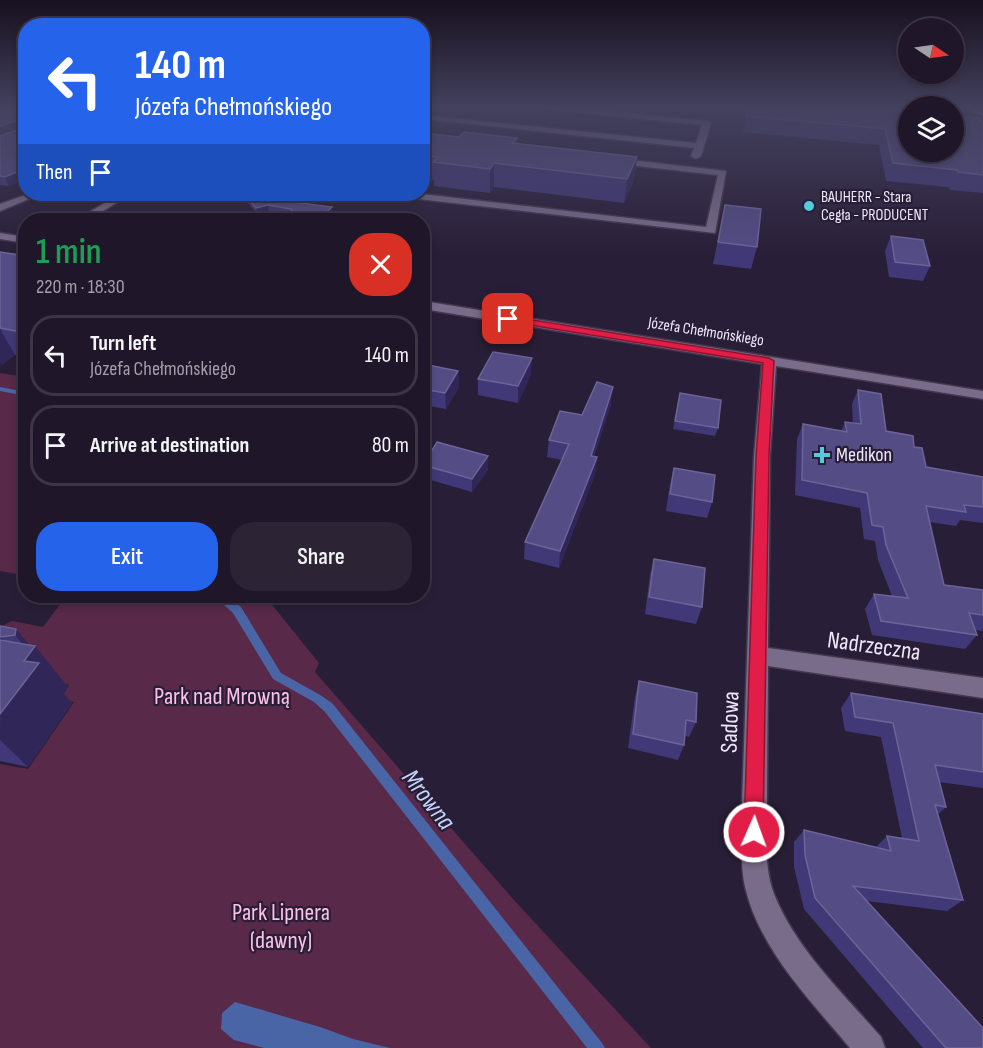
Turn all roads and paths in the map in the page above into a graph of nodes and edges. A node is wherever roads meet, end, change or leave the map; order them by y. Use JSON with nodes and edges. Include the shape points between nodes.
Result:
{"nodes":[{"id":1,"x":695,"y":157,"type":"edge"},
{"id":2,"x":598,"y":160,"type":"edge"},
{"id":3,"x":691,"y":170,"type":"junction"},
{"id":4,"x":430,"y":197,"type":"edge"},
{"id":5,"x":18,"y":201,"type":"edge"},
{"id":6,"x":114,"y":201,"type":"edge"},
{"id":7,"x":0,"y":208,"type":"edge"},
{"id":8,"x":94,"y":213,"type":"edge"},
{"id":9,"x":0,"y":236,"type":"edge"},
{"id":10,"x":18,"y":239,"type":"edge"},
{"id":11,"x":430,"y":306,"type":"edge"},
{"id":12,"x":769,"y":361,"type":"junction"},
{"id":13,"x":983,"y":395,"type":"edge"},
{"id":14,"x":758,"y":655,"type":"junction"},
{"id":15,"x":983,"y":688,"type":"edge"},
{"id":16,"x":870,"y":1048,"type":"edge"}],
"edges":[{"from":1,"to":3,"type":"street"},
{"from":2,"to":3,"type":"street"},
{"from":3,"to":4,"type":"street","via":[[723,173],[711,231]]},
{"from":5,"to":7,"type":"street"},
{"from":6,"to":8,"type":"street"},
{"from":9,"to":10,"type":"street"},
{"from":11,"to":12,"type":"street","name":"Józefa Chełmońskiego"},
{"from":12,"to":13,"type":"street","name":"Józefa Chełmońskiego"},
{"from":12,"to":14,"type":"street","name":"Sadowa","via":[[762,456]]},
{"from":14,"to":15,"type":"street","name":"Nadrzeczna"},
{"from":14,"to":16,"type":"street","name":"Sadowa","via":[[754,832],[762,899],[786,943]]}]}
